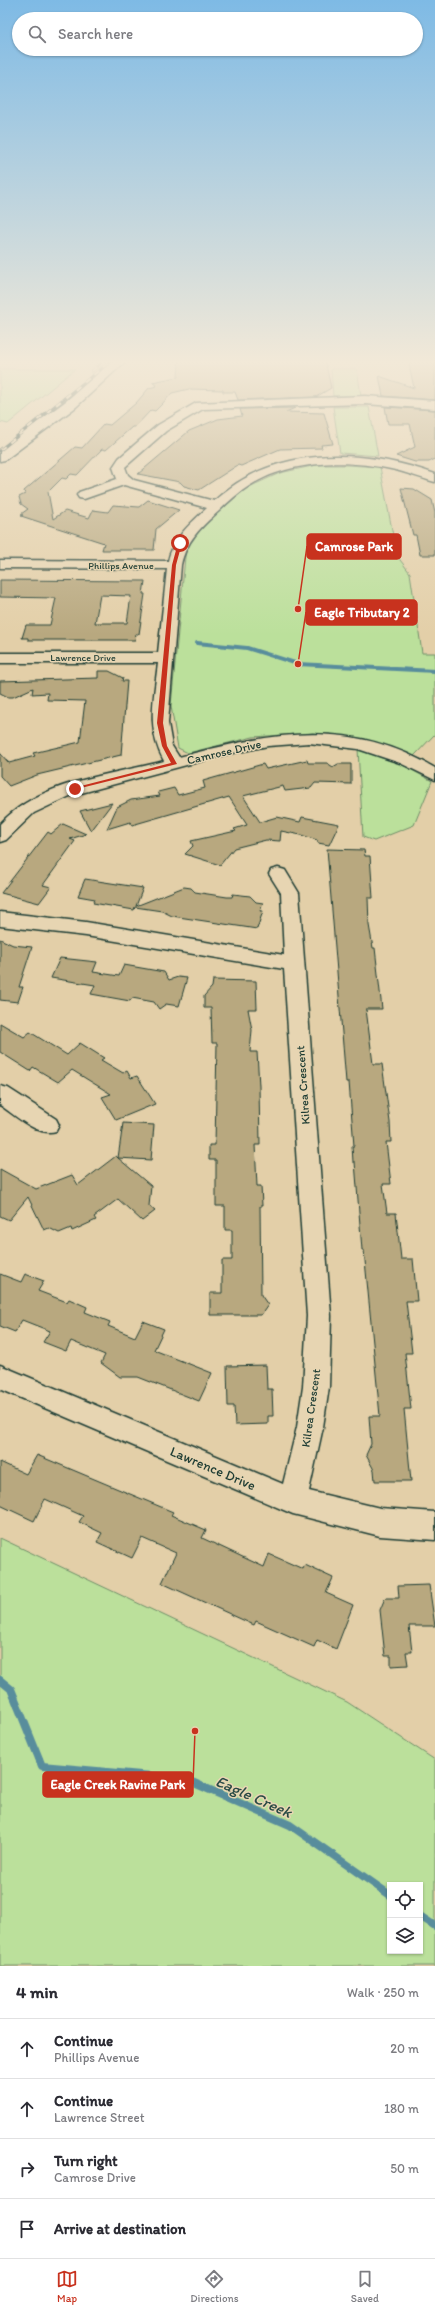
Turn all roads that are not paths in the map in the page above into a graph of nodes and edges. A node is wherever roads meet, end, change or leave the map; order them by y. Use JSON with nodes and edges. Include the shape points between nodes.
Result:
{"nodes":[{"id":1,"x":134,"y":452,"type":"edge"},
{"id":2,"x":435,"y":478,"type":"edge"},
{"id":3,"x":125,"y":480,"type":"junction"},
{"id":4,"x":84,"y":495,"type":"dead end"},
{"id":5,"x":216,"y":506,"type":"junction"},
{"id":6,"x":0,"y":564,"type":"edge"},
{"id":7,"x":174,"y":565,"type":"junction"},
{"id":8,"x":0,"y":658,"type":"edge"},
{"id":9,"x":166,"y":658,"type":"junction"},
{"id":10,"x":174,"y":764,"type":"junction"},
{"id":11,"x":435,"y":775,"type":"edge"},
{"id":12,"x":0,"y":836,"type":"edge"},
{"id":13,"x":278,"y":874,"type":"dead end"},
{"id":14,"x":0,"y":919,"type":"edge"},
{"id":15,"x":294,"y":964,"type":"junction"},
{"id":16,"x":0,"y":1094,"type":"edge"},
{"id":17,"x":48,"y":1125,"type":"dead end"},
{"id":18,"x":0,"y":1377,"type":"edge"},
{"id":19,"x":293,"y":1501,"type":"junction"},
{"id":20,"x":435,"y":1526,"type":"edge"}],
"edges":[{"from":1,"to":3,"type":"street","via":[[123,461],[119,471]]},
{"from":2,"to":5,"type":"street","via":[[405,468],[367,461],[307,462],[281,467],[251,479]]},
{"from":3,"to":4,"type":"street"},
{"from":3,"to":5,"type":"street"},
{"from":5,"to":7,"type":"street","via":[[186,535],[179,547]]},
{"from":6,"to":7,"type":"street","name":"Phillips Avenue"},
{"from":7,"to":9,"type":"street"},
{"from":8,"to":9,"type":"street","name":"Lawrence Drive"},
{"from":9,"to":10,"type":"street","via":[[161,733],[164,746]]},
{"from":10,"to":11,"type":"street","name":"Camrose Drive","via":[[254,744],[316,739],[350,742],[387,752],[419,765]]},
{"from":10,"to":12,"type":"street","name":"Camrose Drive","via":[[48,798],[18,816]]},
{"from":13,"to":15,"type":"street","name":"Kilrea Crescent","via":[[290,893]]},
{"from":14,"to":15,"type":"street","via":[[86,929]]},
{"from":15,"to":19,"type":"street","name":"Kilrea Crescent","via":[[319,1316],[316,1387],[310,1427]]},
{"from":16,"to":17,"type":"street"},
{"from":18,"to":19,"type":"street","name":"Lawrence Drive"},
{"from":19,"to":20,"type":"street","name":"Lawrence Drive","via":[[380,1522]]}]}
